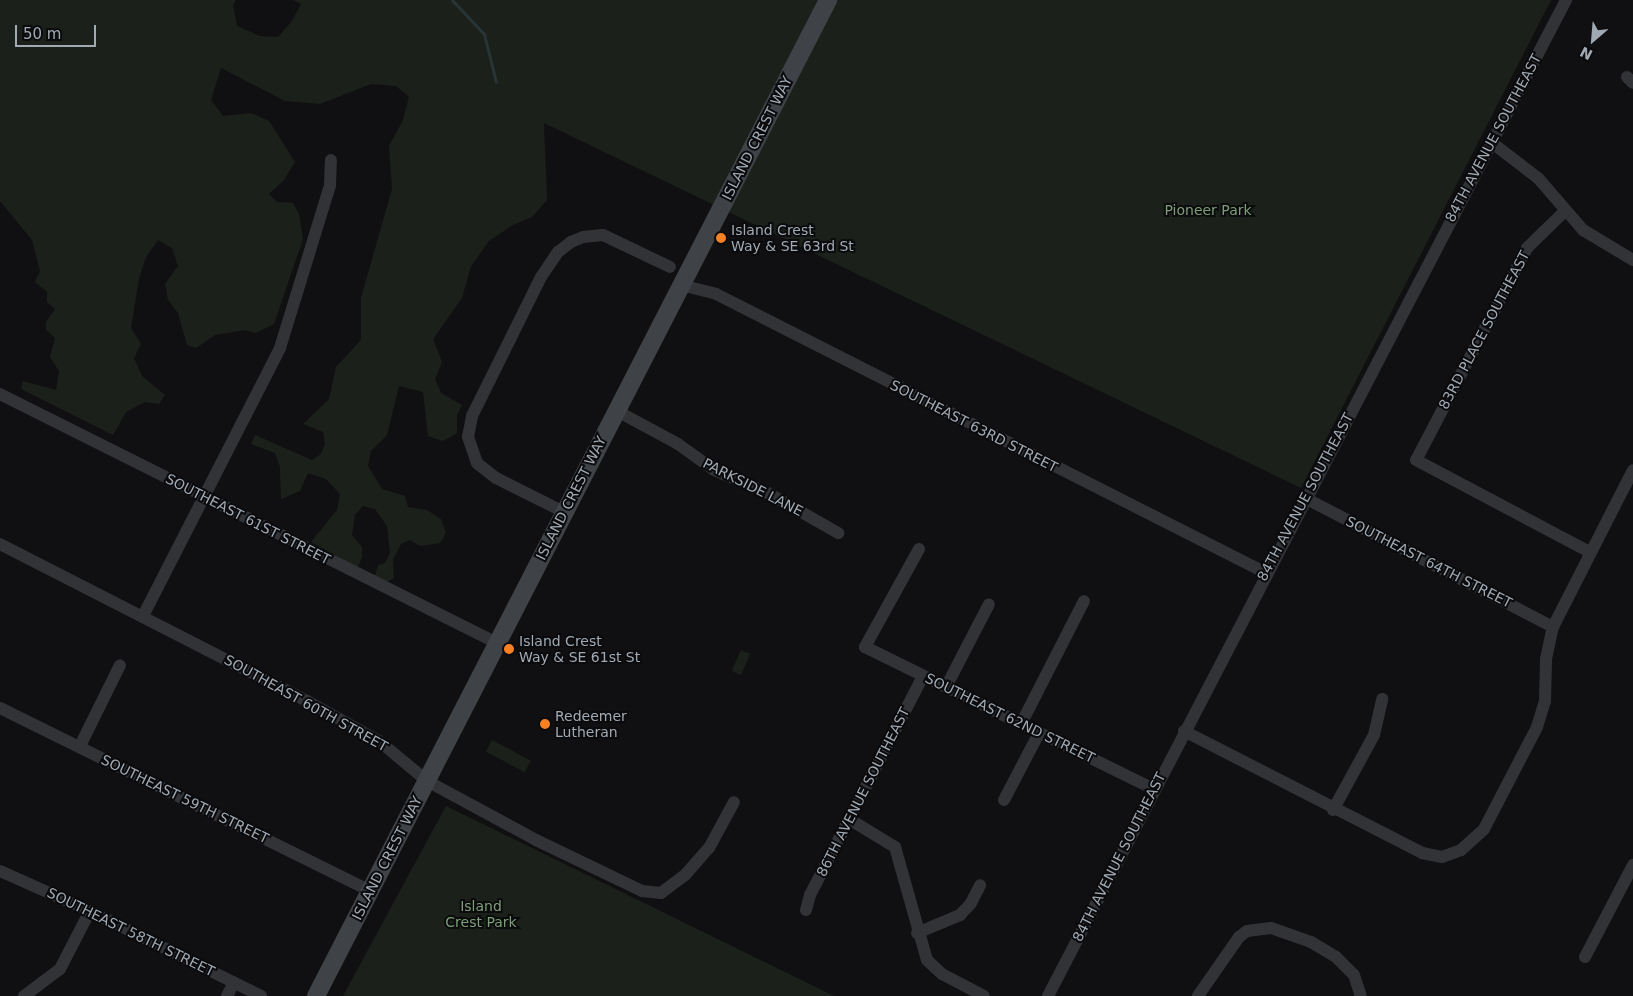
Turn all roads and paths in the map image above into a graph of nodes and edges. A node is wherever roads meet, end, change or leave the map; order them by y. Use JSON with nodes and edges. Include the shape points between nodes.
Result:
{"nodes":[{"id":1,"x":828,"y":0,"type":"edge"},
{"id":2,"x":1566,"y":0,"type":"edge"},
{"id":3,"x":1491,"y":142,"type":"junction"},
{"id":4,"x":331,"y":160,"type":"dead end"},
{"id":5,"x":1565,"y":211,"type":"junction"},
{"id":6,"x":1633,"y":260,"type":"edge"},
{"id":7,"x":670,"y":267,"type":"dead end"},
{"id":8,"x":681,"y":285,"type":"junction"},
{"id":9,"x":0,"y":394,"type":"edge"},
{"id":10,"x":616,"y":411,"type":"junction"},
{"id":11,"x":1633,"y":470,"type":"edge"},
{"id":12,"x":204,"y":497,"type":"junction"},
{"id":13,"x":1305,"y":498,"type":"junction"},
{"id":14,"x":564,"y":512,"type":"junction"},
{"id":15,"x":838,"y":533,"type":"dead end"},
{"id":16,"x":0,"y":544,"type":"edge"},
{"id":17,"x":919,"y":549,"type":"dead end"},
{"id":18,"x":1590,"y":552,"type":"junction"},
{"id":19,"x":1266,"y":573,"type":"junction"},
{"id":20,"x":1084,"y":601,"type":"dead end"},
{"id":21,"x":989,"y":604,"type":"dead end"},
{"id":22,"x":143,"y":616,"type":"junction"},
{"id":23,"x":1553,"y":627,"type":"junction"},
{"id":24,"x":497,"y":643,"type":"junction"},
{"id":25,"x":120,"y":666,"type":"dead end"},
{"id":26,"x":923,"y":676,"type":"junction"},
{"id":27,"x":946,"y":687,"type":"junction"},
{"id":28,"x":1382,"y":699,"type":"dead end"},
{"id":29,"x":0,"y":708,"type":"edge"},
{"id":30,"x":1021,"y":724,"type":"junction"},
{"id":31,"x":1184,"y":731,"type":"junction"},
{"id":32,"x":1039,"y":732,"type":"junction"},
{"id":33,"x":80,"y":746,"type":"junction"},
{"id":34,"x":427,"y":781,"type":"junction"},
{"id":35,"x":1154,"y":789,"type":"junction"},
{"id":36,"x":1004,"y":800,"type":"dead end"},
{"id":37,"x":734,"y":802,"type":"dead end"},
{"id":38,"x":1333,"y":810,"type":"junction"},
{"id":39,"x":849,"y":819,"type":"junction"},
{"id":40,"x":1633,"y":864,"type":"edge"},
{"id":41,"x":0,"y":871,"type":"edge"},
{"id":42,"x":980,"y":885,"type":"dead end"},
{"id":43,"x":370,"y":891,"type":"junction"},
{"id":44,"x":806,"y":910,"type":"dead end"},
{"id":45,"x":90,"y":911,"type":"junction"},
{"id":46,"x":917,"y":934,"type":"junction"},
{"id":47,"x":1585,"y":957,"type":"dead end"},
{"id":48,"x":234,"y":982,"type":"junction"},
{"id":49,"x":24,"y":996,"type":"edge"},
{"id":50,"x":227,"y":996,"type":"edge"},
{"id":51,"x":262,"y":996,"type":"edge"},
{"id":52,"x":316,"y":996,"type":"edge"},
{"id":53,"x":984,"y":996,"type":"edge"},
{"id":54,"x":1048,"y":996,"type":"edge"},
{"id":55,"x":1198,"y":996,"type":"edge"},
{"id":56,"x":1361,"y":996,"type":"edge"}],
"edges":[{"from":1,"to":8,"type":"main road","name":"ISLAND CREST WAY"},
{"from":2,"to":3,"type":"street","name":"84TH AVENUE SOUTHEAST"},
{"from":3,"to":5,"type":"street","via":[[1538,178]]},
{"from":3,"to":13,"type":"street","name":"84TH AVENUE SOUTHEAST"},
{"from":4,"to":12,"type":"street","via":[[330,185],[280,348]]},
{"from":5,"to":6,"type":"street","via":[[1594,238]]},
{"from":5,"to":18,"type":"street","name":"83RD PLACE SOUTHEAST","via":[[1527,248],[1416,460]]},
{"from":7,"to":14,"type":"street","via":[[603,235],[591,235],[571,242],[558,252],[540,278],[472,416],[468,437],[477,463],[490,474]]},
{"from":8,"to":10,"type":"main road","name":"ISLAND CREST WAY"},
{"from":8,"to":19,"type":"street","name":"SOUTHEAST 63RD STREET","via":[[716,294]]},
{"from":9,"to":12,"type":"street","name":"SOUTHEAST 61ST STREET"},
{"from":10,"to":14,"type":"main road","name":"ISLAND CREST WAY"},
{"from":10,"to":15,"type":"street","name":"PARKSIDE LANE","via":[[678,444],[714,470],[768,493]]},
{"from":11,"to":18,"type":"street"},
{"from":12,"to":22,"type":"street"},
{"from":12,"to":24,"type":"street","name":"SOUTHEAST 61ST STREET"},
{"from":13,"to":19,"type":"street","name":"84TH AVENUE SOUTHEAST"},
{"from":13,"to":23,"type":"street","name":"SOUTHEAST 64TH STREET"},
{"from":14,"to":24,"type":"main road","name":"ISLAND CREST WAY"},
{"from":16,"to":22,"type":"street","name":"SOUTHEAST 60TH STREET"},
{"from":17,"to":26,"type":"street","name":"SOUTHEAST 62ND STREET","via":[[865,647]]},
{"from":18,"to":23,"type":"street"},
{"from":19,"to":31,"type":"street","name":"84TH AVENUE SOUTHEAST"},
{"from":20,"to":30,"type":"street"},
{"from":21,"to":27,"type":"street"},
{"from":22,"to":34,"type":"street","name":"SOUTHEAST 60TH STREET","via":[[379,741]]},
{"from":23,"to":38,"type":"street","via":[[1546,659],[1545,701],[1537,727],[1484,829],[1470,844],[1442,857],[1422,853]]},
{"from":24,"to":34,"type":"main road","name":"ISLAND CREST WAY"},
{"from":25,"to":33,"type":"street"},
{"from":26,"to":27,"type":"street","name":"SOUTHEAST 62ND STREET"},
{"from":26,"to":39,"type":"street","name":"86TH AVENUE SOUTHEAST"},
{"from":27,"to":30,"type":"street","name":"SOUTHEAST 62ND STREET"},
{"from":28,"to":38,"type":"street","via":[[1374,735]]},
{"from":29,"to":33,"type":"street","name":"SOUTHEAST 59TH STREET"},
{"from":30,"to":32,"type":"street","name":"SOUTHEAST 62ND STREET"},
{"from":31,"to":35,"type":"street","name":"84TH AVENUE SOUTHEAST"},
{"from":31,"to":38,"type":"street"},
{"from":32,"to":35,"type":"street","name":"SOUTHEAST 62ND STREET"},
{"from":32,"to":36,"type":"street"},
{"from":33,"to":43,"type":"street","name":"SOUTHEAST 59TH STREET"},
{"from":34,"to":37,"type":"street","name":"SOUTHEAST 60TH STREET","via":[[544,844],[653,894],[667,890],[700,860]]},
{"from":34,"to":43,"type":"main road","name":"ISLAND CREST WAY"},
{"from":35,"to":54,"type":"street","name":"84TH AVENUE SOUTHEAST"},
{"from":39,"to":44,"type":"street","name":"86TH AVENUE SOUTHEAST"},
{"from":39,"to":46,"type":"street","via":[[895,847]]},
{"from":40,"to":47,"type":"street"},
{"from":41,"to":45,"type":"street","name":"SOUTHEAST 58TH STREET"},
{"from":42,"to":46,"type":"street","via":[[960,915]]},
{"from":43,"to":52,"type":"main road","name":"ISLAND CREST WAY"},
{"from":45,"to":48,"type":"street","name":"SOUTHEAST 58TH STREET"},
{"from":45,"to":49,"type":"street","via":[[60,969]]},
{"from":46,"to":53,"type":"street","via":[[927,960],[934,968]]},
{"from":48,"to":50,"type":"street"},
{"from":48,"to":51,"type":"street","name":"SOUTHEAST 58TH STREET"},
{"from":55,"to":56,"type":"street","via":[[1239,936],[1247,931],[1271,928],[1311,942],[1336,957],[1354,975]]}]}
